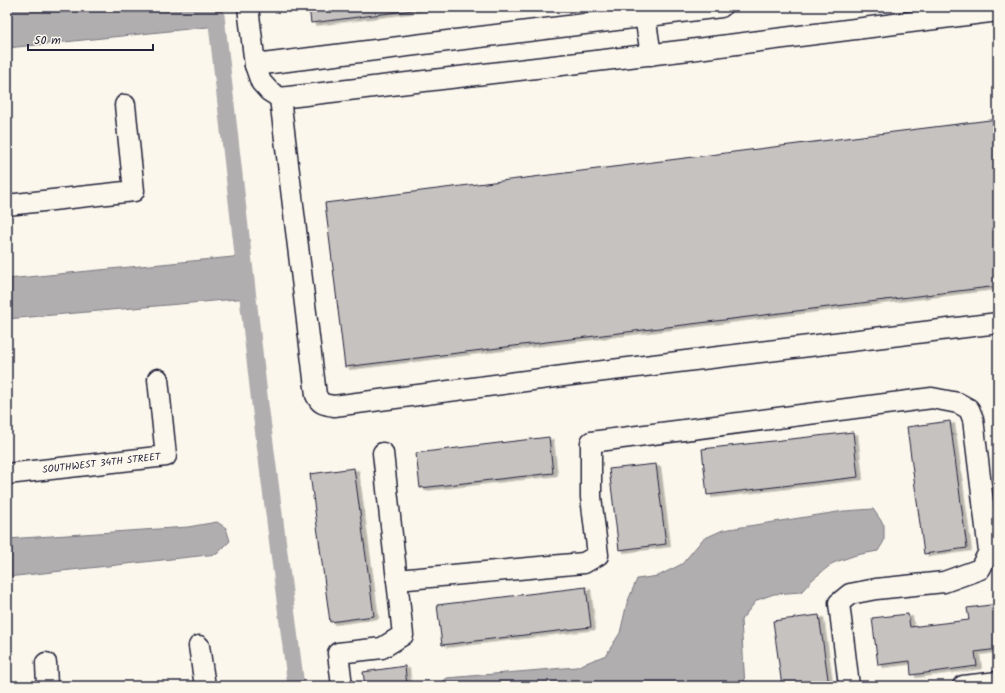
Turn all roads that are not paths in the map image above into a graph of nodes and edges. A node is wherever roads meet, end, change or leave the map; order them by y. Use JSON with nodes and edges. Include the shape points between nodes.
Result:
{"nodes":[{"id":1,"x":248,"y":7,"type":"edge"},
{"id":2,"x":721,"y":7,"type":"edge"},
{"id":3,"x":990,"y":10,"type":"edge"},
{"id":4,"x":911,"y":15,"type":"edge"},
{"id":5,"x":645,"y":16,"type":"junction"},
{"id":6,"x":651,"y":55,"type":"junction"},
{"id":7,"x":255,"y":65,"type":"junction"},
{"id":8,"x":280,"y":98,"type":"junction"},
{"id":9,"x":125,"y":105,"type":"dead end"},
{"id":10,"x":7,"y":205,"type":"edge"},
{"id":11,"x":998,"y":323,"type":"edge"},
{"id":12,"x":158,"y":379,"type":"dead end"},
{"id":13,"x":383,"y":453,"type":"dead end"},
{"id":14,"x":7,"y":474,"type":"edge"},
{"id":15,"x":397,"y":580,"type":"junction"},
{"id":16,"x":199,"y":646,"type":"dead end"},
{"id":17,"x":46,"y":662,"type":"dead end"},
{"id":18,"x":998,"y":682,"type":"edge"},
{"id":19,"x":48,"y":686,"type":"edge"},
{"id":20,"x":205,"y":686,"type":"edge"},
{"id":21,"x":342,"y":686,"type":"edge"},
{"id":22,"x":849,"y":686,"type":"edge"},
{"id":23,"x":963,"y":686,"type":"edge"}],
"edges":[{"from":1,"to":7,"type":"street"},
{"from":2,"to":5,"type":"street"},
{"from":3,"to":4,"type":"street"},
{"from":4,"to":6,"type":"street"},
{"from":5,"to":6,"type":"street"},
{"from":5,"to":7,"type":"street"},
{"from":6,"to":8,"type":"street"},
{"from":7,"to":8,"type":"street","via":[[261,82]]},
{"from":8,"to":11,"type":"street","via":[[316,395],[324,404],[334,406]]},
{"from":9,"to":10,"type":"street","via":[[134,191]]},
{"from":12,"to":14,"type":"street","name":"SOUTHWEST 34TH STREET","via":[[166,456]]},
{"from":13,"to":15,"type":"street"},
{"from":15,"to":21,"type":"street","via":[[403,635],[382,648],[338,653]]},
{"from":15,"to":22,"type":"street","via":[[584,563],[598,555],[591,497],[591,442],[932,398],[958,403],[969,409],[973,419],[989,552],[980,569],[944,582],[850,594],[839,603]]},
{"from":16,"to":20,"type":"street"},
{"from":17,"to":19,"type":"street"},
{"from":18,"to":23,"type":"street"}]}
